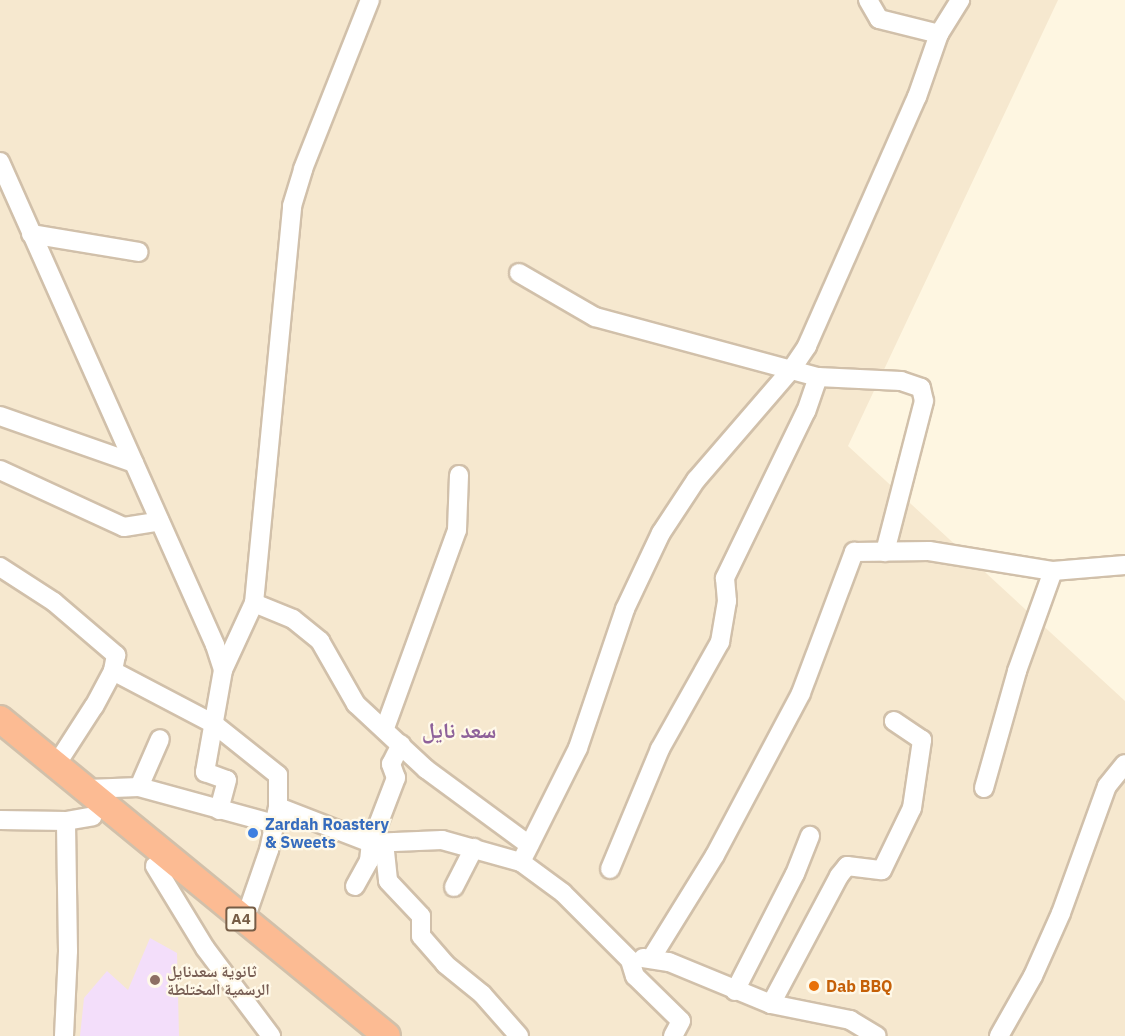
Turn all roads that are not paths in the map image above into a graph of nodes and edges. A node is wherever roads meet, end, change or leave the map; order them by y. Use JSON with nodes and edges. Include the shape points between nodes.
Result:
{"nodes":[{"id":1,"x":370,"y":0,"type":"edge"},
{"id":2,"x":868,"y":0,"type":"edge"},
{"id":3,"x":960,"y":0,"type":"edge"},
{"id":4,"x":939,"y":34,"type":"junction"},
{"id":5,"x":1,"y":169,"type":"edge"},
{"id":6,"x":31,"y":234,"type":"junction"},
{"id":7,"x":138,"y":252,"type":"dead end"},
{"id":8,"x":519,"y":273,"type":"dead end"},
{"id":9,"x":791,"y":370,"type":"junction"},
{"id":10,"x":818,"y":377,"type":"junction"},
{"id":11,"x":0,"y":416,"type":"edge"},
{"id":12,"x":134,"y":463,"type":"junction"},
{"id":13,"x":0,"y":470,"type":"edge"},
{"id":14,"x":459,"y":475,"type":"dead end"},
{"id":15,"x":160,"y":521,"type":"junction"},
{"id":16,"x":885,"y":552,"type":"junction"},
{"id":17,"x":1125,"y":565,"type":"edge"},
{"id":18,"x":0,"y":567,"type":"edge"},
{"id":19,"x":1053,"y":572,"type":"junction"},
{"id":20,"x":254,"y":603,"type":"junction"},
{"id":21,"x":223,"y":670,"type":"junction"},
{"id":22,"x":113,"y":671,"type":"junction"},
{"id":23,"x":0,"y":719,"type":"edge"},
{"id":24,"x":894,"y":722,"type":"dead end"},
{"id":25,"x":214,"y":724,"type":"junction"},
{"id":26,"x":385,"y":728,"type":"junction"},
{"id":27,"x":160,"y":739,"type":"dead end"},
{"id":28,"x":0,"y":741,"type":"edge"},
{"id":29,"x":401,"y":744,"type":"junction"},
{"id":30,"x":1125,"y":764,"type":"edge"},
{"id":31,"x":56,"y":765,"type":"junction"},
{"id":32,"x":139,"y":788,"type":"junction"},
{"id":33,"x":984,"y":788,"type":"dead end"},
{"id":34,"x":92,"y":802,"type":"junction"},
{"id":35,"x":219,"y":810,"type":"junction"},
{"id":36,"x":276,"y":816,"type":"junction"},
{"id":37,"x":0,"y":820,"type":"edge"},
{"id":38,"x":66,"y":821,"type":"junction"},
{"id":39,"x":810,"y":836,"type":"dead end"},
{"id":40,"x":378,"y":843,"type":"junction"},
{"id":41,"x":529,"y":845,"type":"junction"},
{"id":42,"x":474,"y":848,"type":"junction"},
{"id":43,"x":521,"y":862,"type":"junction"},
{"id":44,"x":155,"y":866,"type":"junction"},
{"id":45,"x":610,"y":869,"type":"dead end"},
{"id":46,"x":354,"y":886,"type":"dead end"},
{"id":47,"x":454,"y":887,"type":"dead end"},
{"id":48,"x":244,"y":922,"type":"junction"},
{"id":49,"x":652,"y":957,"type":"junction"},
{"id":50,"x":630,"y":960,"type":"junction"},
{"id":51,"x":735,"y":992,"type":"junction"},
{"id":52,"x":771,"y":1004,"type":"junction"},
{"id":53,"x":64,"y":1036,"type":"edge"},
{"id":54,"x":271,"y":1036,"type":"edge"},
{"id":55,"x":361,"y":1036,"type":"edge"},
{"id":56,"x":387,"y":1036,"type":"edge"},
{"id":57,"x":519,"y":1036,"type":"edge"},
{"id":58,"x":673,"y":1036,"type":"edge"},
{"id":59,"x":877,"y":1036,"type":"edge"},
{"id":60,"x":999,"y":1036,"type":"edge"}],
"edges":[{"from":1,"to":20,"type":"street","via":[[306,159],[292,206]]},
{"from":2,"to":4,"type":"street","via":[[879,19]]},
{"from":3,"to":4,"type":"street"},
{"from":4,"to":9,"type":"street","via":[[917,97],[830,297]]},
{"from":5,"to":6,"type":"street"},
{"from":6,"to":7,"type":"street"},
{"from":6,"to":12,"type":"street"},
{"from":8,"to":9,"type":"street","via":[[595,317]]},
{"from":9,"to":10,"type":"street"},
{"from":9,"to":41,"type":"street","via":[[696,480],[661,533],[625,609],[578,748]]},
{"from":10,"to":16,"type":"street","via":[[901,381],[921,388],[924,401]]},
{"from":10,"to":45,"type":"street","via":[[806,411],[725,578],[727,601],[720,642],[660,749]]},
{"from":11,"to":12,"type":"street"},
{"from":12,"to":15,"type":"street"},
{"from":13,"to":15,"type":"street","via":[[124,527]]},
{"from":14,"to":26,"type":"street","via":[[457,530]]},
{"from":15,"to":21,"type":"street"},
{"from":16,"to":19,"type":"street","via":[[929,551]]},
{"from":16,"to":49,"type":"street","via":[[858,549],[851,557],[801,693],[715,855]]},
{"from":17,"to":19,"type":"street"},
{"from":18,"to":22,"type":"street","via":[[54,602],[116,655]]},
{"from":19,"to":33,"type":"street","via":[[1017,671]]},
{"from":20,"to":21,"type":"street"},
{"from":20,"to":26,"type":"street","via":[[293,619],[320,641],[347,693]]},
{"from":21,"to":25,"type":"street"},
{"from":22,"to":25,"type":"street"},
{"from":22,"to":31,"type":"street"},
{"from":23,"to":31,"type":"highway","number":"A4"},
{"from":24,"to":52,"type":"street","via":[[922,740],[912,808],[882,870],[847,866],[839,876]]},
{"from":25,"to":35,"type":"street","via":[[205,772],[227,780]]},
{"from":25,"to":36,"type":"street","via":[[276,772]]},
{"from":26,"to":29,"type":"street"},
{"from":27,"to":32,"type":"street"},
{"from":28,"to":34,"type":"highway","number":"A4"},
{"from":29,"to":40,"type":"street","via":[[391,764],[396,778]]},
{"from":29,"to":41,"type":"street","via":[[442,782]]},
{"from":30,"to":60,"type":"street","via":[[1107,786],[1061,913],[1033,976]]},
{"from":31,"to":34,"type":"highway","number":"A4"},
{"from":32,"to":34,"type":"street"},
{"from":32,"to":35,"type":"street"},
{"from":34,"to":38,"type":"street"},
{"from":34,"to":44,"type":"highway","number":"A4"},
{"from":34,"to":48,"type":"highway","number":"A4"},
{"from":35,"to":36,"type":"street"},
{"from":36,"to":40,"type":"street"},
{"from":36,"to":48,"type":"street","via":[[262,874]]},
{"from":37,"to":38,"type":"street"},
{"from":38,"to":53,"type":"street","via":[[68,951]]},
{"from":39,"to":51,"type":"street"},
{"from":40,"to":42,"type":"street","via":[[424,838]]},
{"from":40,"to":46,"type":"street"},
{"from":40,"to":57,"type":"street","via":[[388,881],[421,916],[421,936]]},
{"from":41,"to":43,"type":"street"},
{"from":42,"to":43,"type":"street"},
{"from":42,"to":47,"type":"street"},
{"from":43,"to":50,"type":"street","via":[[563,893]]},
{"from":44,"to":54,"type":"street","via":[[205,948]]},
{"from":44,"to":55,"type":"highway","number":"A4"},
{"from":48,"to":56,"type":"highway","number":"A4"},
{"from":49,"to":50,"type":"street"},
{"from":49,"to":51,"type":"street"},
{"from":50,"to":58,"type":"street","via":[[635,976],[681,1021]]},
{"from":51,"to":52,"type":"street"},
{"from":52,"to":59,"type":"street","via":[[850,1020]]}]}
